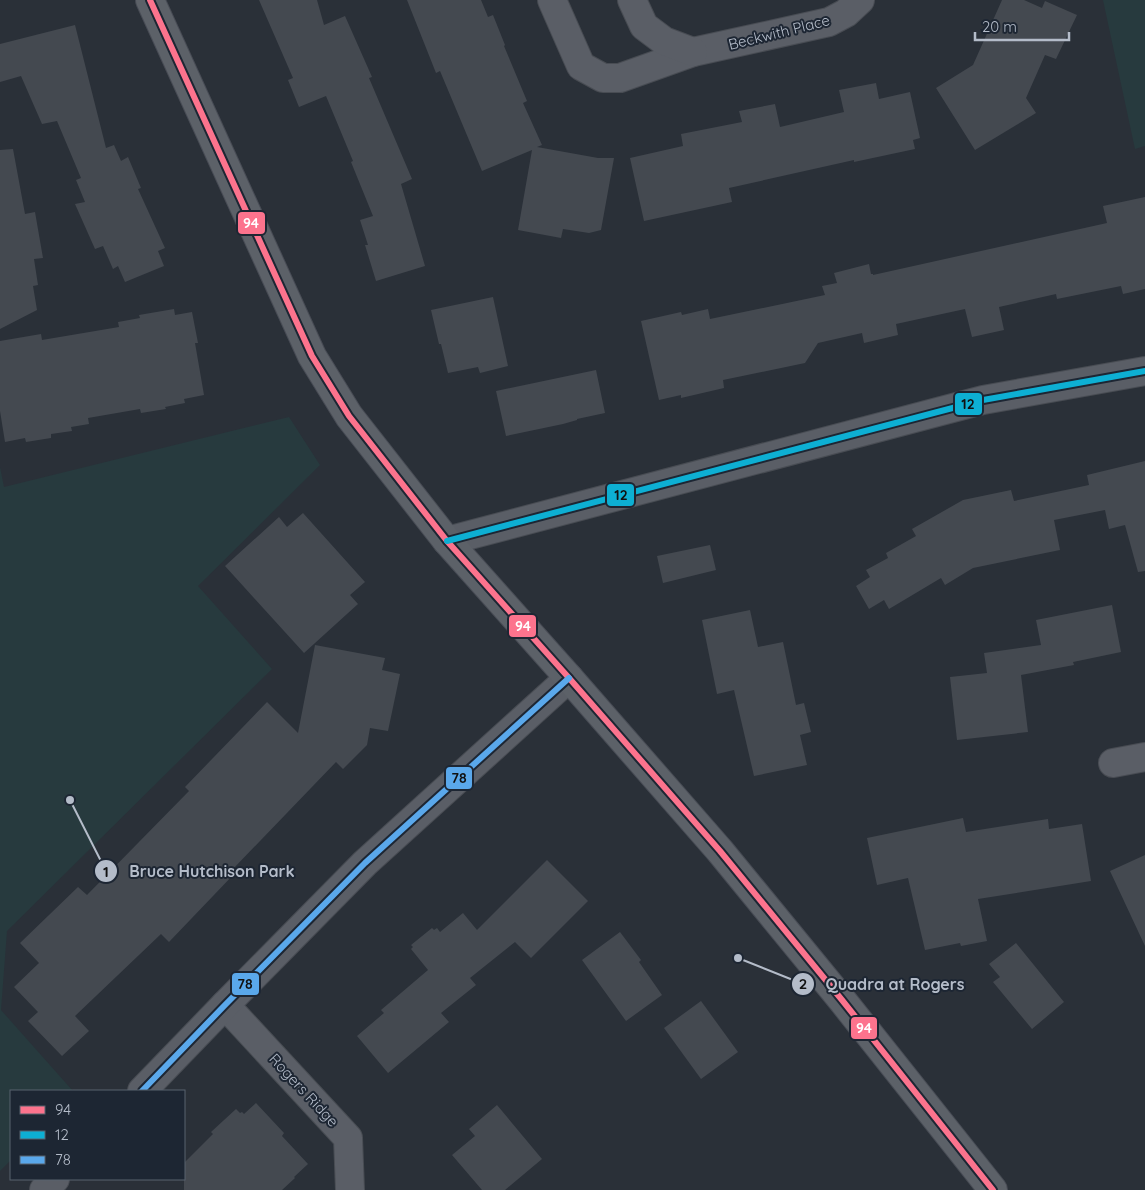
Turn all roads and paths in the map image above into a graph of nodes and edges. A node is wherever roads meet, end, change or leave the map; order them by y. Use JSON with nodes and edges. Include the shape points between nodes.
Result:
{"nodes":[{"id":1,"x":150,"y":0,"type":"edge"},
{"id":2,"x":552,"y":0,"type":"edge"},
{"id":3,"x":632,"y":0,"type":"edge"},
{"id":4,"x":860,"y":0,"type":"edge"},
{"id":5,"x":693,"y":52,"type":"junction"},
{"id":6,"x":1145,"y":372,"type":"edge"},
{"id":7,"x":447,"y":541,"type":"junction"},
{"id":8,"x":570,"y":678,"type":"junction"},
{"id":9,"x":1145,"y":757,"type":"edge"},
{"id":10,"x":1113,"y":763,"type":"dead end"},
{"id":11,"x":225,"y":1004,"type":"junction"},
{"id":12,"x":143,"y":1090,"type":"edge"},
{"id":13,"x":54,"y":1180,"type":"edge"},
{"id":14,"x":44,"y":1190,"type":"edge"},
{"id":15,"x":350,"y":1190,"type":"edge"},
{"id":16,"x":993,"y":1190,"type":"edge"}],
"edges":[{"from":1,"to":7,"type":"main road","via":[[312,356],[349,416]]},
{"from":2,"to":5,"type":"street","name":"Beckwith Place","via":[[581,66],[603,78],[620,78]]},
{"from":3,"to":5,"type":"street","via":[[644,26],[664,40]]},
{"from":4,"to":5,"type":"street","name":"Beckwith Place","via":[[829,22]]},
{"from":6,"to":7,"type":"street","via":[[983,400]]},
{"from":7,"to":8,"type":"main road"},
{"from":8,"to":11,"type":"street","via":[[366,863]]},
{"from":8,"to":16,"type":"main road","via":[[720,851]]},
{"from":9,"to":10,"type":"street"},
{"from":11,"to":12,"type":"street"},
{"from":11,"to":15,"type":"street","name":"Rogers Ridge","via":[[348,1138]]},
{"from":13,"to":14,"type":"street"}]}
